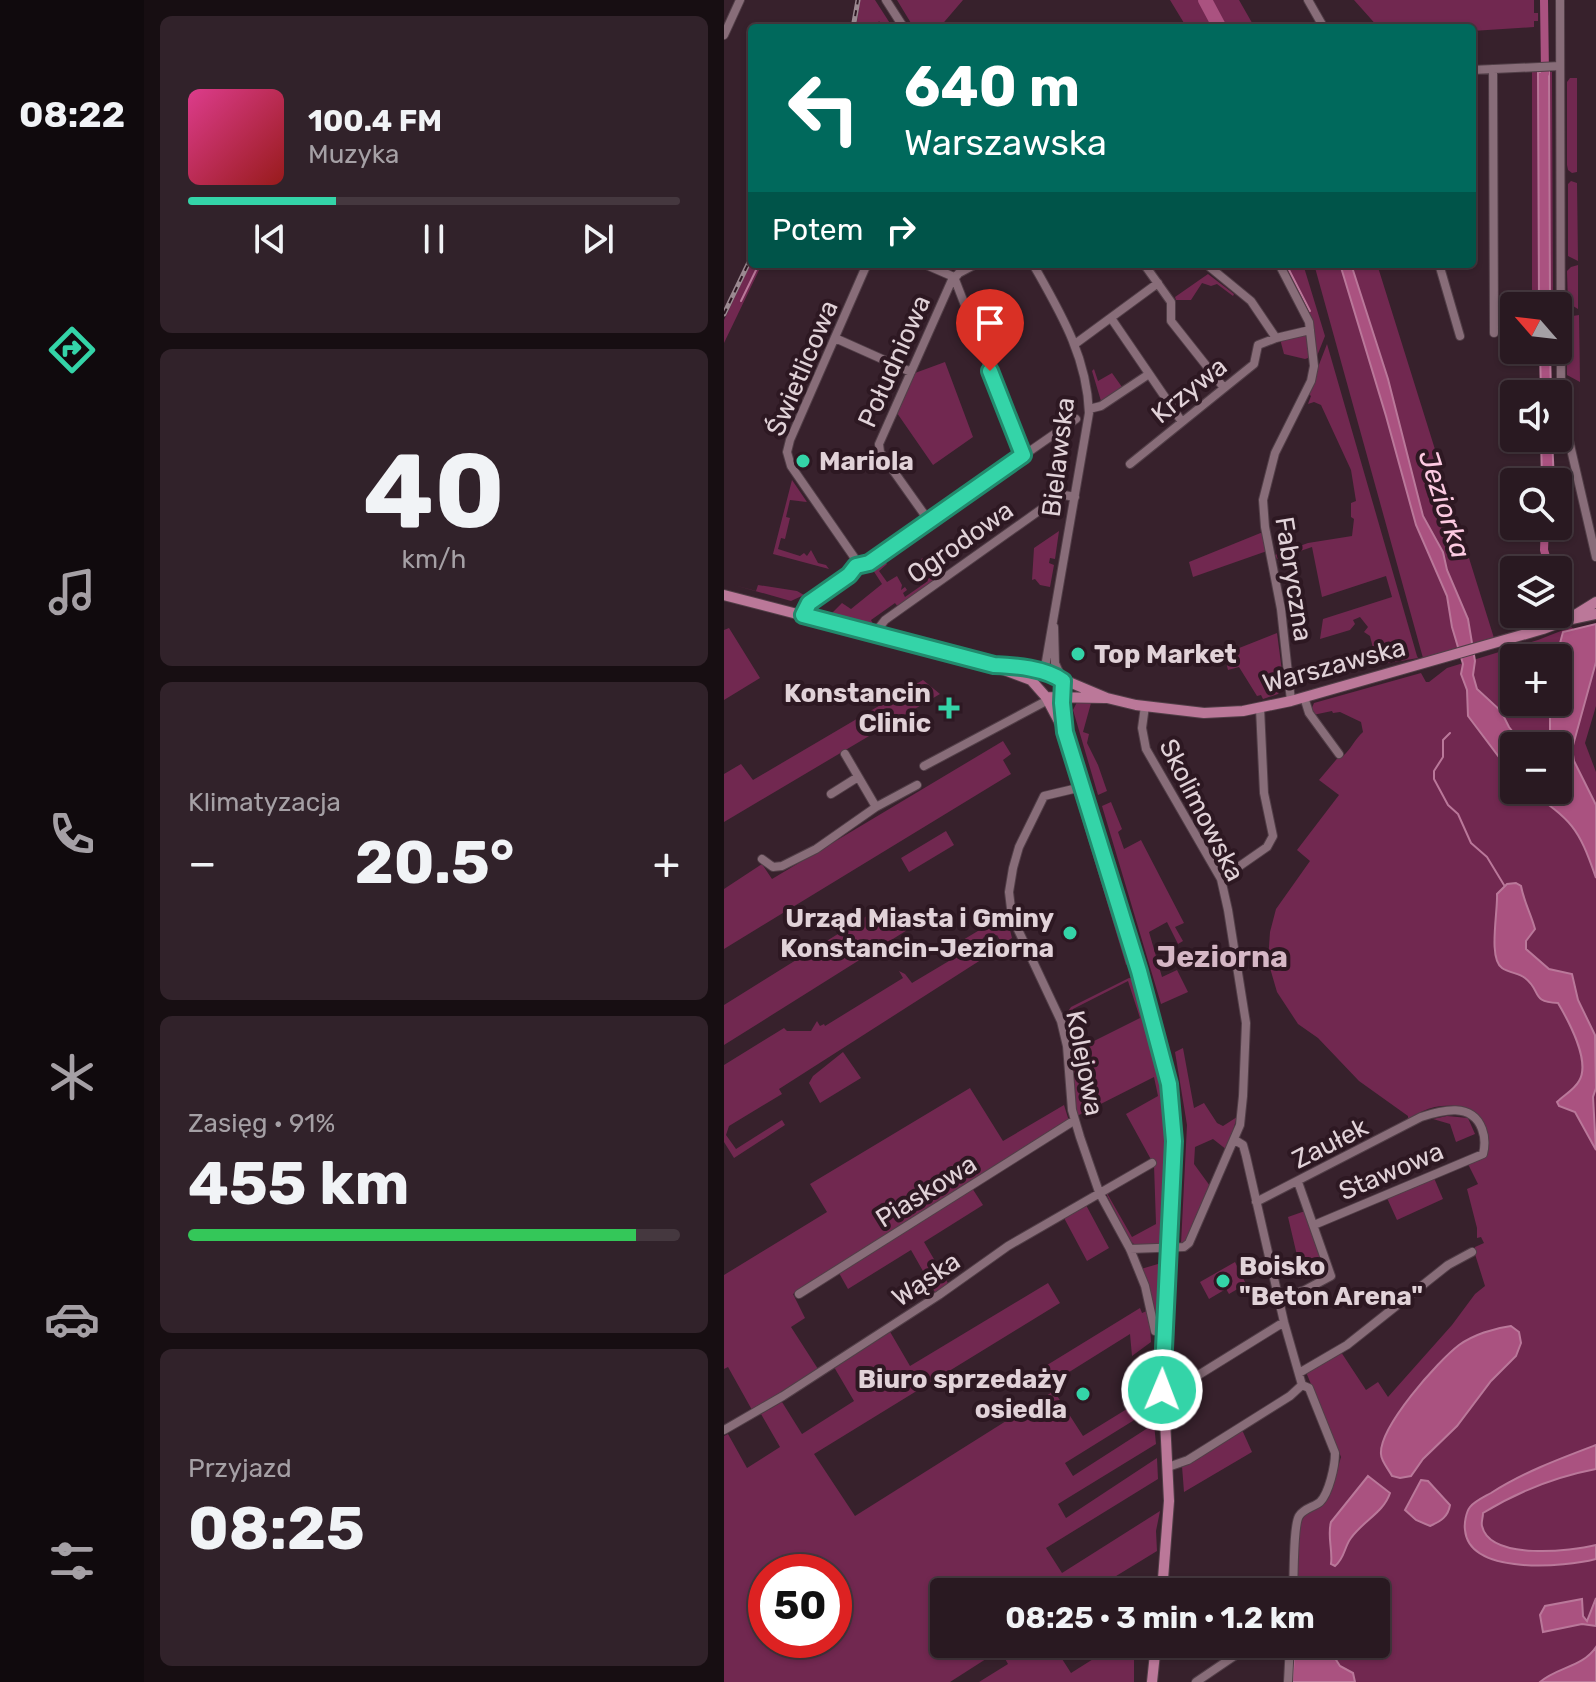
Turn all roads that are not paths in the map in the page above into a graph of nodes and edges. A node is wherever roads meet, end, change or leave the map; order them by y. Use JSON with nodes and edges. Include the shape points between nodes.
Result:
{"nodes":[{"id":1,"x":740,"y":0,"type":"edge"},
{"id":2,"x":886,"y":0,"type":"edge"},
{"id":3,"x":1308,"y":0,"type":"edge"},
{"id":4,"x":1560,"y":0,"type":"edge"},
{"id":5,"x":901,"y":24,"type":"edge"},
{"id":6,"x":1322,"y":24,"type":"edge"},
{"id":7,"x":724,"y":35,"type":"edge"},
{"id":8,"x":1556,"y":66,"type":"junction"},
{"id":9,"x":1493,"y":69,"type":"junction"},
{"id":10,"x":1476,"y":70,"type":"edge"},
{"id":11,"x":865,"y":268,"type":"edge"},
{"id":12,"x":933,"y":268,"type":"edge"},
{"id":13,"x":969,"y":268,"type":"edge"},
{"id":14,"x":1035,"y":268,"type":"edge"},
{"id":15,"x":1147,"y":268,"type":"edge"},
{"id":16,"x":1211,"y":268,"type":"edge"},
{"id":17,"x":1281,"y":268,"type":"edge"},
{"id":18,"x":1440,"y":268,"type":"edge"},
{"id":19,"x":954,"y":277,"type":"junction"},
{"id":20,"x":1158,"y":283,"type":"junction"},
{"id":21,"x":1111,"y":318,"type":"junction"},
{"id":22,"x":1310,"y":330,"type":"junction"},
{"id":23,"x":1494,"y":333,"type":"dead end"},
{"id":24,"x":1460,"y":336,"type":"dead end"},
{"id":25,"x":835,"y":338,"type":"junction"},
{"id":26,"x":1276,"y":338,"type":"junction"},
{"id":27,"x":1075,"y":344,"type":"junction"},
{"id":28,"x":911,"y":372,"type":"junction"},
{"id":29,"x":1149,"y":374,"type":"junction"},
{"id":30,"x":1224,"y":388,"type":"junction"},
{"id":31,"x":1089,"y":409,"type":"junction"},
{"id":32,"x":1076,"y":419,"type":"dead end"},
{"id":33,"x":1182,"y":422,"type":"junction"},
{"id":34,"x":1023,"y":455,"type":"junction"},
{"id":35,"x":1130,"y":464,"type":"dead end"},
{"id":36,"x":1075,"y":497,"type":"junction"},
{"id":37,"x":929,"y":521,"type":"junction"},
{"id":38,"x":1596,"y":545,"type":"edge"},
{"id":39,"x":1596,"y":557,"type":"edge"},
{"id":40,"x":856,"y":566,"type":"junction"},
{"id":41,"x":724,"y":595,"type":"edge"},
{"id":42,"x":1596,"y":602,"type":"edge"},
{"id":43,"x":1596,"y":614,"type":"edge"},
{"id":44,"x":803,"y":615,"type":"junction"},
{"id":45,"x":1572,"y":617,"type":"edge"},
{"id":46,"x":1053,"y":618,"type":"junction"},
{"id":47,"x":1572,"y":619,"type":"edge"},
{"id":48,"x":1543,"y":628,"type":"edge"},
{"id":49,"x":874,"y":634,"type":"junction"},
{"id":50,"x":994,"y":665,"type":"junction"},
{"id":51,"x":1044,"y":673,"type":"junction"},
{"id":52,"x":1062,"y":679,"type":"junction"},
{"id":53,"x":1045,"y":697,"type":"junction"},
{"id":54,"x":1062,"y":697,"type":"junction"},
{"id":55,"x":1304,"y":697,"type":"junction"},
{"id":56,"x":1107,"y":698,"type":"junction"},
{"id":57,"x":1291,"y":701,"type":"junction"},
{"id":58,"x":1145,"y":706,"type":"junction"},
{"id":59,"x":1260,"y":708,"type":"junction"},
{"id":60,"x":1065,"y":732,"type":"junction"},
{"id":61,"x":845,"y":754,"type":"dead end"},
{"id":62,"x":1339,"y":754,"type":"dead end"},
{"id":63,"x":924,"y":766,"type":"dead end"},
{"id":64,"x":858,"y":777,"type":"junction"},
{"id":65,"x":917,"y":785,"type":"dead end"},
{"id":66,"x":1082,"y":787,"type":"junction"},
{"id":67,"x":831,"y":794,"type":"dead end"},
{"id":68,"x":876,"y":807,"type":"junction"},
{"id":69,"x":762,"y":859,"type":"dead end"},
{"id":70,"x":1221,"y":879,"type":"junction"},
{"id":71,"x":1075,"y":1120,"type":"junction"},
{"id":72,"x":1235,"y":1140,"type":"junction"},
{"id":73,"x":1483,"y":1154,"type":"joint"},
{"id":74,"x":1152,"y":1163,"type":"dead end"},
{"id":75,"x":1298,"y":1182,"type":"junction"},
{"id":76,"x":1099,"y":1192,"type":"junction"},
{"id":77,"x":1256,"y":1202,"type":"junction"},
{"id":78,"x":1314,"y":1225,"type":"junction"},
{"id":79,"x":1168,"y":1248,"type":"junction"},
{"id":80,"x":1130,"y":1249,"type":"junction"},
{"id":81,"x":1472,"y":1252,"type":"dead end"},
{"id":82,"x":799,"y":1294,"type":"dead end"},
{"id":83,"x":1278,"y":1299,"type":"junction"},
{"id":84,"x":1284,"y":1322,"type":"junction"},
{"id":85,"x":1155,"y":1331,"type":"dead end"},
{"id":86,"x":1299,"y":1373,"type":"junction"},
{"id":87,"x":1302,"y":1385,"type":"junction"},
{"id":88,"x":1162,"y":1390,"type":"junction"},
{"id":89,"x":724,"y":1430,"type":"edge"},
{"id":90,"x":1168,"y":1467,"type":"junction"},
{"id":91,"x":1163,"y":1578,"type":"edge"},
{"id":92,"x":1294,"y":1578,"type":"edge"},
{"id":93,"x":1155,"y":1658,"type":"edge"},
{"id":94,"x":1231,"y":1658,"type":"edge"},
{"id":95,"x":1289,"y":1658,"type":"edge"},
{"id":96,"x":1152,"y":1682,"type":"edge"},
{"id":97,"x":1196,"y":1682,"type":"edge"},
{"id":98,"x":1288,"y":1682,"type":"edge"}],
"edges":[{"from":1,"to":7,"type":"street"},
{"from":2,"to":5,"type":"street"},
{"from":3,"to":6,"type":"street"},
{"from":4,"to":8,"type":"street"},
{"from":8,"to":9,"type":"street"},
{"from":8,"to":38,"type":"street","via":[[1561,406]]},
{"from":9,"to":10,"type":"street"},
{"from":9,"to":23,"type":"street"},
{"from":11,"to":25,"type":"street","name":"Świetlicowa"},
{"from":12,"to":19,"type":"street"},
{"from":13,"to":19,"type":"street","name":"Południowa"},
{"from":14,"to":27,"type":"street","name":"Bielawska"},
{"from":15,"to":20,"type":"street"},
{"from":16,"to":26,"type":"street","via":[[1251,301]]},
{"from":17,"to":22,"type":"street","name":"Fabryczna"},
{"from":18,"to":24,"type":"street"},
{"from":19,"to":28,"type":"street","name":"Południowa"},
{"from":19,"to":34,"type":"street"},
{"from":20,"to":21,"type":"street"},
{"from":20,"to":30,"type":"street","via":[[1171,302],[1171,321]]},
{"from":21,"to":27,"type":"street"},
{"from":21,"to":29,"type":"street"},
{"from":22,"to":26,"type":"street"},
{"from":22,"to":57,"type":"street","name":"Fabryczna","via":[[1313,375],[1275,453],[1263,500]]},
{"from":25,"to":28,"type":"street"},
{"from":25,"to":40,"type":"street","name":"Świetlicowa","via":[[790,440],[788,457]]},
{"from":26,"to":30,"type":"street","name":"Krzywa","via":[[1258,345],[1255,362]]},
{"from":27,"to":31,"type":"street","name":"Bielawska"},
{"from":28,"to":37,"type":"street","name":"Południowa","via":[[878,449]]},
{"from":29,"to":31,"type":"street"},
{"from":29,"to":33,"type":"street"},
{"from":30,"to":33,"type":"street","name":"Krzywa"},
{"from":31,"to":36,"type":"street","name":"Bielawska"},
{"from":32,"to":34,"type":"street"},
{"from":33,"to":35,"type":"street","name":"Krzywa"},
{"from":34,"to":37,"type":"street"},
{"from":36,"to":46,"type":"street","name":"Bielawska"},
{"from":36,"to":49,"type":"street","name":"Ogrodowa","via":[[1058,497],[885,620]]},
{"from":37,"to":40,"type":"street","via":[[869,563]]},
{"from":38,"to":39,"type":"street"},
{"from":40,"to":44,"type":"street","via":[[809,603]]},
{"from":41,"to":44,"type":"main road"},
{"from":42,"to":45,"type":"main road","name":"Warszawska"},
{"from":43,"to":47,"type":"main road","name":"Warszawska"},
{"from":44,"to":49,"type":"main road"},
{"from":46,"to":51,"type":"street","name":"Bielawska"},
{"from":46,"to":52,"type":"street","name":"Bielawska","via":[[1055,663]]},
{"from":48,"to":55,"type":"main road","name":"Warszawska"},
{"from":49,"to":50,"type":"main road"},
{"from":50,"to":51,"type":"main road"},
{"from":50,"to":53,"type":"main road","via":[[1029,679]]},
{"from":51,"to":52,"type":"main road","name":"Warszawska"},
{"from":51,"to":53,"type":"main road"},
{"from":52,"to":54,"type":"main road"},
{"from":52,"to":56,"type":"main road","name":"Warszawska"},
{"from":53,"to":54,"type":"main road","name":"Warszawska"},
{"from":53,"to":60,"type":"main road"},
{"from":53,"to":63,"type":"street"},
{"from":54,"to":56,"type":"main road","name":"Warszawska"},
{"from":54,"to":60,"type":"main road"},
{"from":55,"to":57,"type":"main road","name":"Warszawska"},
{"from":55,"to":62,"type":"street"},
{"from":56,"to":58,"type":"main road","name":"Warszawska"},
{"from":57,"to":59,"type":"main road","name":"Warszawska"},
{"from":58,"to":59,"type":"main road","name":"Warszawska","via":[[1204,713]]},
{"from":58,"to":70,"type":"street","name":"Skolimowska","via":[[1146,749]]},
{"from":59,"to":70,"type":"street","via":[[1264,793],[1273,836],[1267,847]]},
{"from":60,"to":66,"type":"main road"},
{"from":61,"to":64,"type":"street"},
{"from":64,"to":67,"type":"street"},
{"from":64,"to":68,"type":"street"},
{"from":65,"to":68,"type":"street"},
{"from":66,"to":71,"type":"street","name":"Kolejowa","via":[[1044,796],[1019,847],[1009,892],[1016,931],[1064,1030]]},
{"from":66,"to":79,"type":"main road","via":[[1169,1084],[1174,1141]]},
{"from":68,"to":69,"type":"street","via":[[782,866]]},
{"from":70,"to":72,"type":"street","name":"Skolimowska","via":[[1246,1023],[1242,1113]]},
{"from":71,"to":76,"type":"street","name":"Kolejowa"},
{"from":71,"to":82,"type":"street","name":"Piaskowa"},
{"from":72,"to":77,"type":"street","via":[[1244,1147]]},
{"from":72,"to":79,"type":"street","name":"Skolimowska","via":[[1189,1243]]},
{"from":73,"to":75,"type":"street","name":"Zaułek","via":[[1483,1133],[1473,1115],[1449,1110],[1421,1117]]},
{"from":73,"to":78,"type":"street","name":"Stawowa"},
{"from":74,"to":76,"type":"street","name":"Wąska"},
{"from":75,"to":77,"type":"street","name":"Zaułek"},
{"from":75,"to":78,"type":"street"},
{"from":76,"to":80,"type":"street","name":"Kolejowa"},
{"from":76,"to":89,"type":"street","name":"Wąska"},
{"from":77,"to":83,"type":"street"},
{"from":78,"to":83,"type":"street","via":[[1331,1276]]},
{"from":79,"to":80,"type":"street"},
{"from":79,"to":88,"type":"main road"},
{"from":80,"to":85,"type":"street","name":"Kolejowa"},
{"from":81,"to":86,"type":"street","via":[[1347,1345]]},
{"from":83,"to":84,"type":"street"},
{"from":84,"to":86,"type":"street"},
{"from":84,"to":88,"type":"street","via":[[1184,1384]]},
{"from":86,"to":87,"type":"street"},
{"from":87,"to":90,"type":"street","via":[[1188,1460]]},
{"from":87,"to":92,"type":"street","via":[[1309,1388],[1335,1460],[1321,1500],[1298,1520]]},
{"from":88,"to":90,"type":"main road"},
{"from":90,"to":91,"type":"main road"},
{"from":93,"to":96,"type":"main road"},
{"from":94,"to":97,"type":"street"},
{"from":95,"to":98,"type":"street"}]}
